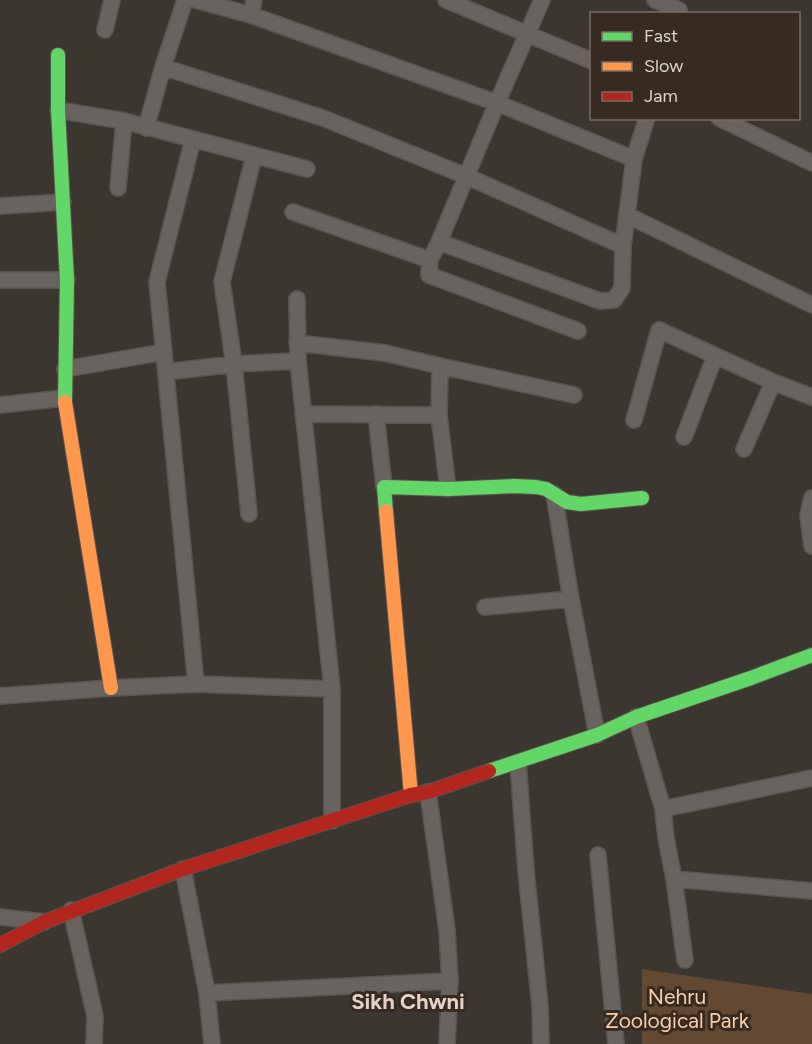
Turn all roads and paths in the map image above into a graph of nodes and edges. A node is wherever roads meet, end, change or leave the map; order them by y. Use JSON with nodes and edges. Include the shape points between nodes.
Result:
{"nodes":[{"id":1,"x":112,"y":0,"type":"edge"},
{"id":2,"x":185,"y":0,"type":"edge"},
{"id":3,"x":196,"y":0,"type":"edge"},
{"id":4,"x":446,"y":0,"type":"edge"},
{"id":5,"x":542,"y":0,"type":"edge"},
{"id":6,"x":655,"y":0,"type":"edge"},
{"id":7,"x":252,"y":8,"type":"edge"},
{"id":8,"x":680,"y":8,"type":"edge"},
{"id":9,"x":105,"y":30,"type":"dead end"},
{"id":10,"x":528,"y":34,"type":"junction"},
{"id":11,"x":58,"y":55,"type":"dead end"},
{"id":12,"x":590,"y":61,"type":"edge"},
{"id":13,"x":163,"y":67,"type":"junction"},
{"id":14,"x":497,"y":103,"type":"junction"},
{"id":15,"x":58,"y":110,"type":"junction"},
{"id":16,"x":645,"y":120,"type":"edge"},
{"id":17,"x":722,"y":120,"type":"edge"},
{"id":18,"x":124,"y":121,"type":"junction"},
{"id":19,"x":146,"y":128,"type":"junction"},
{"id":20,"x":193,"y":139,"type":"junction"},
{"id":21,"x":254,"y":156,"type":"junction"},
{"id":22,"x":634,"y":159,"type":"junction"},
{"id":23,"x":812,"y":163,"type":"edge"},
{"id":24,"x":307,"y":169,"type":"dead end"},
{"id":25,"x":466,"y":176,"type":"junction"},
{"id":26,"x":118,"y":188,"type":"dead end"},
{"id":27,"x":63,"y":202,"type":"junction"},
{"id":28,"x":0,"y":206,"type":"edge"},
{"id":29,"x":293,"y":212,"type":"dead end"},
{"id":30,"x":627,"y":215,"type":"junction"},
{"id":31,"x":439,"y":242,"type":"junction"},
{"id":32,"x":623,"y":246,"type":"junction"},
{"id":33,"x":430,"y":260,"type":"junction"},
{"id":34,"x":0,"y":280,"type":"edge"},
{"id":35,"x":67,"y":280,"type":"junction"},
{"id":36,"x":297,"y":299,"type":"dead end"},
{"id":37,"x":812,"y":305,"type":"edge"},
{"id":38,"x":578,"y":331,"type":"dead end"},
{"id":39,"x":297,"y":343,"type":"junction"},
{"id":40,"x":164,"y":352,"type":"junction"},
{"id":41,"x":715,"y":356,"type":"junction"},
{"id":42,"x":298,"y":361,"type":"junction"},
{"id":43,"x":234,"y":364,"type":"junction"},
{"id":44,"x":440,"y":366,"type":"junction"},
{"id":45,"x":65,"y":369,"type":"junction"},
{"id":46,"x":166,"y":372,"type":"junction"},
{"id":47,"x":773,"y":382,"type":"junction"},
{"id":48,"x":574,"y":395,"type":"dead end"},
{"id":49,"x":812,"y":397,"type":"edge"},
{"id":50,"x":64,"y":398,"type":"junction"},
{"id":51,"x":0,"y":405,"type":"edge"},
{"id":52,"x":303,"y":414,"type":"junction"},
{"id":53,"x":376,"y":414,"type":"junction"},
{"id":54,"x":440,"y":415,"type":"junction"},
{"id":55,"x":634,"y":420,"type":"dead end"},
{"id":56,"x":684,"y":437,"type":"dead end"},
{"id":57,"x":744,"y":450,"type":"dead end"},
{"id":58,"x":384,"y":487,"type":"junction"},
{"id":59,"x":448,"y":489,"type":"junction"},
{"id":60,"x":554,"y":494,"type":"junction"},
{"id":61,"x":642,"y":498,"type":"dead end"},
{"id":62,"x":812,"y":498,"type":"edge"},
{"id":63,"x":249,"y":514,"type":"dead end"},
{"id":64,"x":812,"y":546,"type":"edge"},
{"id":65,"x":571,"y":599,"type":"junction"},
{"id":66,"x":486,"y":607,"type":"dead end"},
{"id":67,"x":812,"y":655,"type":"edge"},
{"id":68,"x":196,"y":684,"type":"junction"},
{"id":69,"x":111,"y":688,"type":"junction"},
{"id":70,"x":332,"y":689,"type":"junction"},
{"id":71,"x":0,"y":696,"type":"edge"},
{"id":72,"x":636,"y":717,"type":"junction"},
{"id":73,"x":597,"y":735,"type":"junction"},
{"id":74,"x":518,"y":762,"type":"junction"},
{"id":75,"x":812,"y":777,"type":"edge"},
{"id":76,"x":428,"y":792,"type":"junction"},
{"id":77,"x":411,"y":795,"type":"junction"},
{"id":78,"x":663,"y":809,"type":"junction"},
{"id":79,"x":332,"y":822,"type":"junction"},
{"id":80,"x":598,"y":855,"type":"dead end"},
{"id":81,"x":183,"y":869,"type":"junction"},
{"id":82,"x":674,"y":879,"type":"junction"},
{"id":83,"x":812,"y":891,"type":"edge"},
{"id":84,"x":71,"y":910,"type":"junction"},
{"id":85,"x":0,"y":917,"type":"edge"},
{"id":86,"x":44,"y":922,"type":"junction"},
{"id":87,"x":0,"y":945,"type":"edge"},
{"id":88,"x":685,"y":960,"type":"dead end"},
{"id":89,"x":450,"y":981,"type":"junction"},
{"id":90,"x":207,"y":993,"type":"junction"},
{"id":91,"x":94,"y":1044,"type":"edge"},
{"id":92,"x":212,"y":1044,"type":"edge"},
{"id":93,"x":447,"y":1044,"type":"edge"},
{"id":94,"x":541,"y":1044,"type":"edge"},
{"id":95,"x":616,"y":1044,"type":"edge"}],
"edges":[{"from":1,"to":9,"type":"street"},
{"from":2,"to":13,"type":"street"},
{"from":3,"to":7,"type":"street"},
{"from":4,"to":10,"type":"street"},
{"from":5,"to":10,"type":"street"},
{"from":6,"to":8,"type":"street"},
{"from":7,"to":14,"type":"street"},
{"from":10,"to":12,"type":"street"},
{"from":10,"to":14,"type":"street"},
{"from":11,"to":15,"type":"street"},
{"from":13,"to":19,"type":"street"},
{"from":13,"to":25,"type":"street","via":[[322,118]]},
{"from":14,"to":22,"type":"street"},
{"from":14,"to":25,"type":"street"},
{"from":15,"to":18,"type":"street"},
{"from":15,"to":27,"type":"street"},
{"from":16,"to":22,"type":"street"},
{"from":17,"to":23,"type":"street"},
{"from":18,"to":19,"type":"street"},
{"from":18,"to":26,"type":"street"},
{"from":19,"to":20,"type":"street"},
{"from":20,"to":21,"type":"street"},
{"from":20,"to":40,"type":"street","via":[[157,282]]},
{"from":21,"to":24,"type":"street"},
{"from":21,"to":43,"type":"street","via":[[222,282]]},
{"from":22,"to":30,"type":"street"},
{"from":25,"to":31,"type":"street"},
{"from":25,"to":32,"type":"street"},
{"from":27,"to":28,"type":"street"},
{"from":27,"to":35,"type":"street"},
{"from":29,"to":33,"type":"street"},
{"from":30,"to":32,"type":"street"},
{"from":30,"to":37,"type":"street"},
{"from":31,"to":32,"type":"street","via":[[600,301],[614,300],[622,288]]},
{"from":31,"to":33,"type":"street"},
{"from":33,"to":38,"type":"street","via":[[429,275]]},
{"from":34,"to":35,"type":"street"},
{"from":35,"to":45,"type":"street"},
{"from":36,"to":39,"type":"street"},
{"from":39,"to":42,"type":"street"},
{"from":39,"to":44,"type":"street","via":[[385,353]]},
{"from":40,"to":45,"type":"street"},
{"from":40,"to":46,"type":"street"},
{"from":41,"to":47,"type":"street"},
{"from":41,"to":55,"type":"street","via":[[660,330]]},
{"from":41,"to":56,"type":"street"},
{"from":42,"to":43,"type":"street"},
{"from":42,"to":52,"type":"street"},
{"from":43,"to":46,"type":"street"},
{"from":43,"to":63,"type":"street"},
{"from":44,"to":48,"type":"street"},
{"from":44,"to":54,"type":"street"},
{"from":45,"to":50,"type":"street"},
{"from":46,"to":68,"type":"street"},
{"from":47,"to":49,"type":"street"},
{"from":47,"to":57,"type":"street"},
{"from":50,"to":51,"type":"street"},
{"from":50,"to":69,"type":"street"},
{"from":52,"to":53,"type":"street"},
{"from":52,"to":70,"type":"street"},
{"from":53,"to":54,"type":"street"},
{"from":53,"to":58,"type":"street"},
{"from":54,"to":59,"type":"street"},
{"from":58,"to":59,"type":"street"},
{"from":58,"to":77,"type":"street"},
{"from":59,"to":60,"type":"street","via":[[536,487]]},
{"from":60,"to":61,"type":"street","via":[[581,504]]},
{"from":60,"to":65,"type":"street"},
{"from":62,"to":64,"type":"street","via":[[808,515]]},
{"from":65,"to":66,"type":"street"},
{"from":65,"to":73,"type":"street"},
{"from":67,"to":72,"type":"street"},
{"from":68,"to":69,"type":"street"},
{"from":68,"to":70,"type":"street"},
{"from":69,"to":71,"type":"street"},
{"from":70,"to":79,"type":"street"},
{"from":72,"to":73,"type":"street"},
{"from":72,"to":78,"type":"street"},
{"from":73,"to":74,"type":"street"},
{"from":74,"to":76,"type":"street"},
{"from":74,"to":94,"type":"street"},
{"from":75,"to":78,"type":"street"},
{"from":76,"to":77,"type":"street"},
{"from":76,"to":89,"type":"street"},
{"from":77,"to":79,"type":"street"},
{"from":78,"to":82,"type":"street"},
{"from":79,"to":81,"type":"street"},
{"from":80,"to":95,"type":"street"},
{"from":81,"to":84,"type":"street"},
{"from":81,"to":90,"type":"street"},
{"from":82,"to":83,"type":"street"},
{"from":82,"to":88,"type":"street"},
{"from":84,"to":86,"type":"street"},
{"from":84,"to":91,"type":"street","via":[[95,1016]]},
{"from":85,"to":86,"type":"street"},
{"from":86,"to":87,"type":"street"},
{"from":89,"to":90,"type":"street"},
{"from":89,"to":93,"type":"street"},
{"from":90,"to":92,"type":"street"}]}
